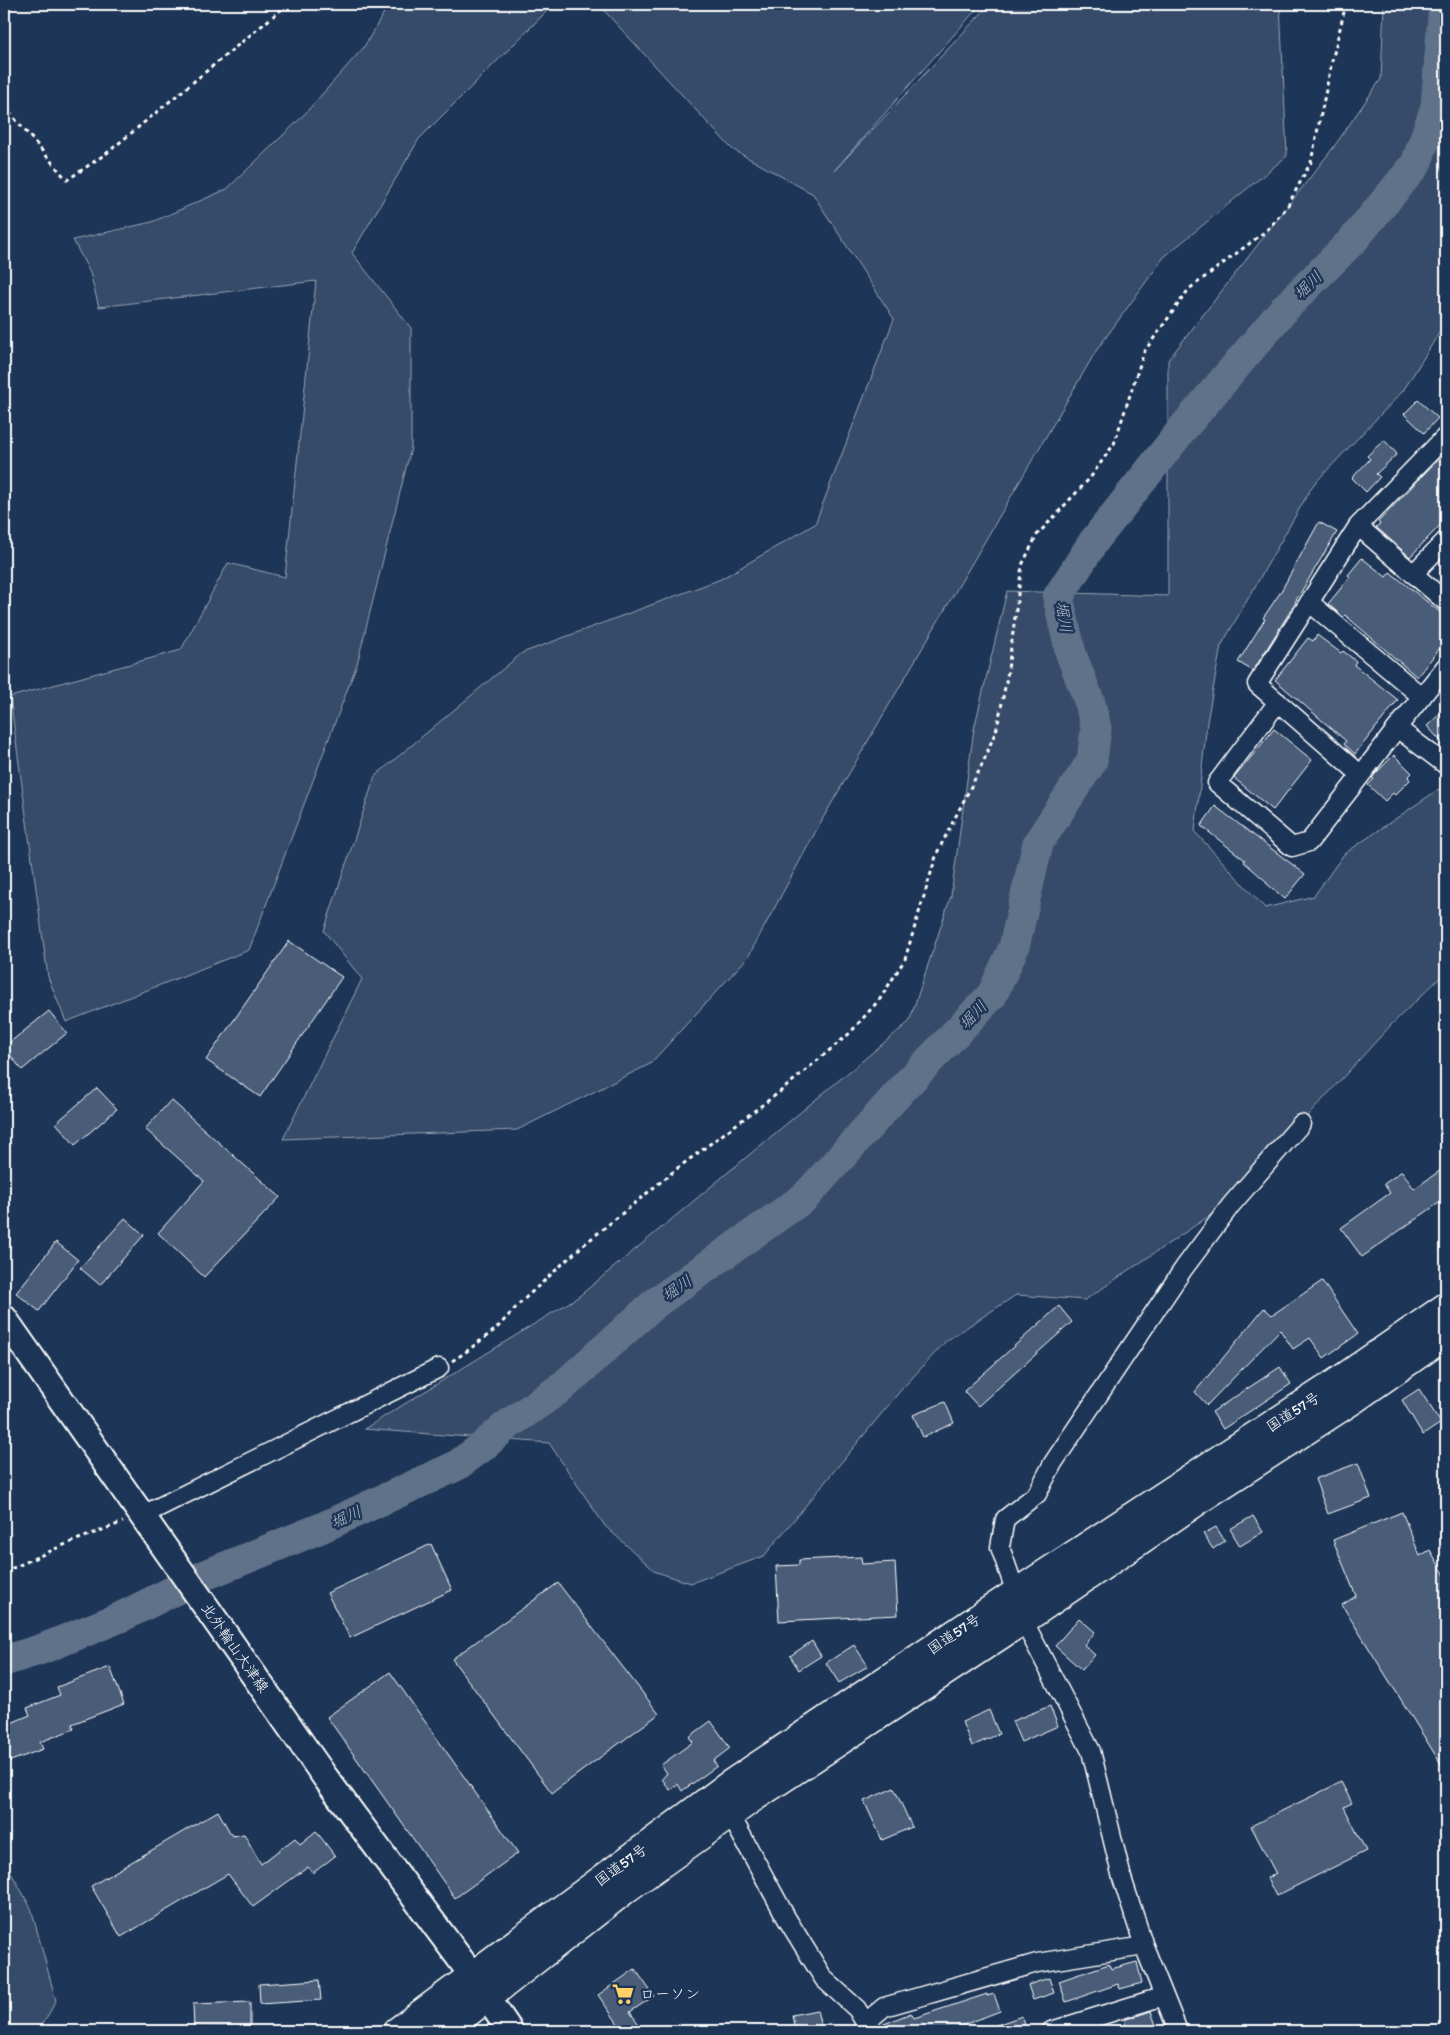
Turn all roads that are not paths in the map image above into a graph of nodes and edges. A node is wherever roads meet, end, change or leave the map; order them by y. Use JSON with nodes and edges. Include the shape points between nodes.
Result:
{"nodes":[{"id":1,"x":1446,"y":436,"type":"edge"},
{"id":2,"x":1358,"y":526,"type":"junction"},
{"id":3,"x":1446,"y":540,"type":"edge"},
{"id":4,"x":1413,"y":574,"type":"junction"},
{"id":5,"x":1309,"y":602,"type":"junction"},
{"id":6,"x":1446,"y":602,"type":"edge"},
{"id":7,"x":1446,"y":666,"type":"edge"},
{"id":8,"x":1422,"y":696,"type":"junction"},
{"id":9,"x":1278,"y":702,"type":"junction"},
{"id":10,"x":1397,"y":728,"type":"junction"},
{"id":11,"x":1446,"y":765,"type":"edge"},
{"id":12,"x":1361,"y":775,"type":"junction"},
{"id":13,"x":1300,"y":1124,"type":"dead end"},
{"id":14,"x":1446,"y":1307,"type":"edge"},
{"id":15,"x":4,"y":1318,"type":"edge"},
{"id":16,"x":1446,"y":1335,"type":"edge"},
{"id":17,"x":439,"y":1368,"type":"road end"},
{"id":18,"x":142,"y":1515,"type":"junction"},
{"id":19,"x":1016,"y":1593,"type":"junction"},
{"id":20,"x":1022,"y":1620,"type":"junction"},
{"id":21,"x":730,"y":1814,"type":"junction"},
{"id":22,"x":1144,"y":1946,"type":"junction"},
{"id":23,"x":472,"y":1975,"type":"junction"},
{"id":24,"x":1164,"y":1996,"type":"junction"},
{"id":25,"x":487,"y":1998,"type":"junction"},
{"id":26,"x":868,"y":2027,"type":"edge"},
{"id":27,"x":398,"y":2031,"type":"edge"},
{"id":28,"x":444,"y":2031,"type":"edge"},
{"id":29,"x":510,"y":2031,"type":"edge"},
{"id":30,"x":1051,"y":2031,"type":"edge"},
{"id":31,"x":1178,"y":2031,"type":"edge"}],
"edges":[{"from":1,"to":2,"type":"street"},
{"from":2,"to":4,"type":"street"},
{"from":2,"to":5,"type":"street"},
{"from":3,"to":4,"type":"street"},
{"from":4,"to":6,"type":"street"},
{"from":5,"to":8,"type":"street"},
{"from":5,"to":9,"type":"street","via":[[1257,684]]},
{"from":7,"to":8,"type":"street"},
{"from":8,"to":10,"type":"street"},
{"from":9,"to":12,"type":"street"},
{"from":9,"to":12,"type":"street","via":[[1217,783],[1292,847],[1309,842]]},
{"from":10,"to":11,"type":"street"},
{"from":10,"to":12,"type":"street"},
{"from":13,"to":19,"type":"street","via":[[1184,1268],[1053,1463],[1037,1494],[1005,1519],[1000,1547]]},
{"from":14,"to":19,"type":"highway","name":"国道57号","via":[[1339,1382]]},
{"from":15,"to":18,"type":"main road","name":"北外輪山大津線"},
{"from":16,"to":20,"type":"highway","name":"国道57号"},
{"from":17,"to":18,"type":"street"},
{"from":18,"to":23,"type":"main road","name":"北外輪山大津線","via":[[325,1777]]},
{"from":19,"to":20,"type":"street"},
{"from":19,"to":23,"type":"highway","name":"国道57号","via":[[728,1786]]},
{"from":20,"to":21,"type":"highway","name":"国道57号"},
{"from":20,"to":22,"type":"street","via":[[1091,1751],[1122,1878]]},
{"from":21,"to":25,"type":"highway","name":"国道57号","via":[[627,1888]]},
{"from":21,"to":26,"type":"street","via":[[824,1979],[857,2009]]},
{"from":22,"to":24,"type":"street"},
{"from":22,"to":26,"type":"street","via":[[1036,1963],[884,2007]]},
{"from":23,"to":25,"type":"main road","name":"北外輪山大津線"},
{"from":23,"to":27,"type":"highway","name":"国道57号"},
{"from":24,"to":30,"type":"street"},
{"from":24,"to":31,"type":"street"},
{"from":25,"to":28,"type":"highway","name":"国道57号"},
{"from":25,"to":29,"type":"main road","name":"北外輪山大津線"}]}
